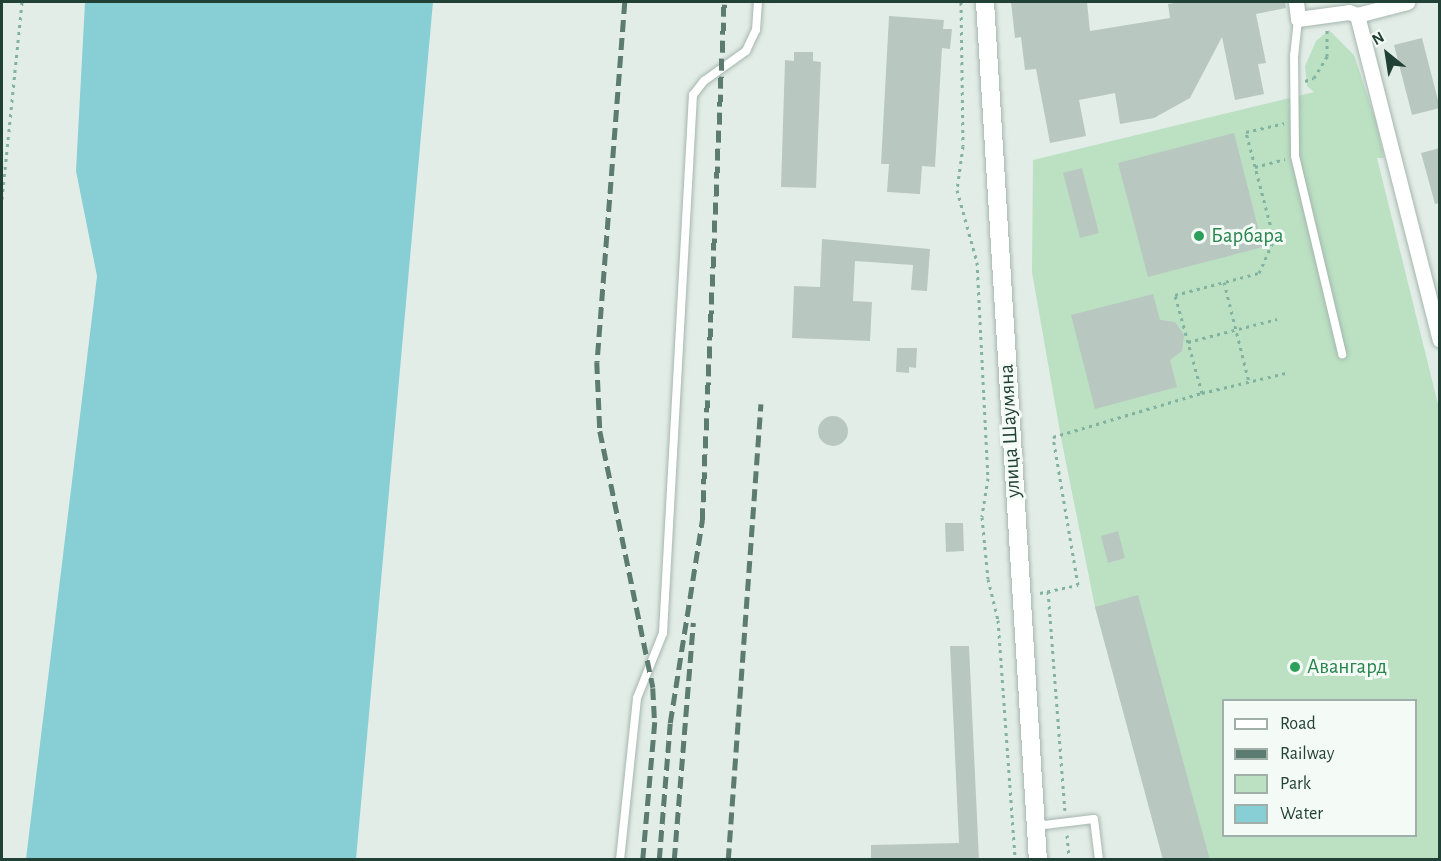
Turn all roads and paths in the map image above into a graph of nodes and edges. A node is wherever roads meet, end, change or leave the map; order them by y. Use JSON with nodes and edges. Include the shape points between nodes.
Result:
{"nodes":[{"id":1,"x":22,"y":2,"type":"edge"},
{"id":2,"x":758,"y":2,"type":"edge"},
{"id":3,"x":961,"y":2,"type":"edge"},
{"id":4,"x":985,"y":2,"type":"edge"},
{"id":5,"x":1296,"y":2,"type":"edge"},
{"id":6,"x":1407,"y":2,"type":"edge"},
{"id":7,"x":1324,"y":15,"type":"junction"},
{"id":8,"x":1357,"y":15,"type":"junction"},
{"id":9,"x":1298,"y":19,"type":"junction"},
{"id":10,"x":1294,"y":84,"type":"junction"},
{"id":11,"x":1294,"y":121,"type":"junction"},
{"id":12,"x":1295,"y":156,"type":"junction"},
{"id":13,"x":1255,"y":167,"type":"junction"},
{"id":14,"x":2,"y":199,"type":"edge"},
{"id":15,"x":1224,"y":282,"type":"junction"},
{"id":16,"x":1276,"y":319,"type":"dead end"},
{"id":17,"x":1236,"y":330,"type":"junction"},
{"id":18,"x":1440,"y":340,"type":"edge"},
{"id":19,"x":1188,"y":342,"type":"junction"},
{"id":20,"x":1341,"y":354,"type":"dead end"},
{"id":21,"x":1286,"y":373,"type":"dead end"},
{"id":22,"x":1249,"y":382,"type":"junction"},
{"id":23,"x":1203,"y":393,"type":"junction"},
{"id":24,"x":1048,"y":591,"type":"junction"},
{"id":25,"x":1020,"y":597,"type":"junction"},
{"id":26,"x":1066,"y":822,"type":"junction"},
{"id":27,"x":1036,"y":826,"type":"junction"},
{"id":28,"x":620,"y":860,"type":"edge"},
{"id":29,"x":1015,"y":860,"type":"edge"},
{"id":30,"x":1038,"y":860,"type":"edge"},
{"id":31,"x":1069,"y":860,"type":"edge"},
{"id":32,"x":1099,"y":860,"type":"edge"}],
"edges":[{"from":1,"to":14,"type":"path"},
{"from":2,"to":28,"type":"lane","via":[[756,30],[746,51],[704,81],[693,95],[663,633],[637,698]]},
{"from":3,"to":29,"type":"path","via":[[963,146],[957,190],[977,262],[988,478],[981,518],[988,579],[998,620]]},
{"from":4,"to":25,"type":"main road","name":"улица Шаумяна"},
{"from":5,"to":9,"type":"street"},
{"from":6,"to":8,"type":"street"},
{"from":7,"to":8,"type":"street"},
{"from":7,"to":9,"type":"street"},
{"from":7,"to":10,"type":"path","via":[[1327,56],[1314,78]]},
{"from":8,"to":18,"type":"street"},
{"from":9,"to":10,"type":"lane"},
{"from":10,"to":11,"type":"lane"},
{"from":11,"to":12,"type":"lane"},
{"from":11,"to":13,"type":"path","via":[[1246,132]]},
{"from":12,"to":13,"type":"path"},
{"from":12,"to":20,"type":"lane"},
{"from":13,"to":15,"type":"path","via":[[1274,239],[1259,273]]},
{"from":15,"to":17,"type":"path"},
{"from":15,"to":19,"type":"path","via":[[1175,295]]},
{"from":16,"to":17,"type":"path"},
{"from":17,"to":19,"type":"path"},
{"from":17,"to":22,"type":"path"},
{"from":19,"to":23,"type":"path"},
{"from":21,"to":22,"type":"path"},
{"from":22,"to":23,"type":"path"},
{"from":23,"to":24,"type":"path","via":[[1053,437],[1078,585]]},
{"from":24,"to":25,"type":"path"},
{"from":24,"to":26,"type":"path"},
{"from":25,"to":27,"type":"main road","name":"улица Шаумяна"},
{"from":26,"to":27,"type":"lane"},
{"from":26,"to":31,"type":"path"},
{"from":26,"to":32,"type":"lane","via":[[1094,819]]},
{"from":27,"to":30,"type":"main road","name":"улица Шаумяна"}]}
